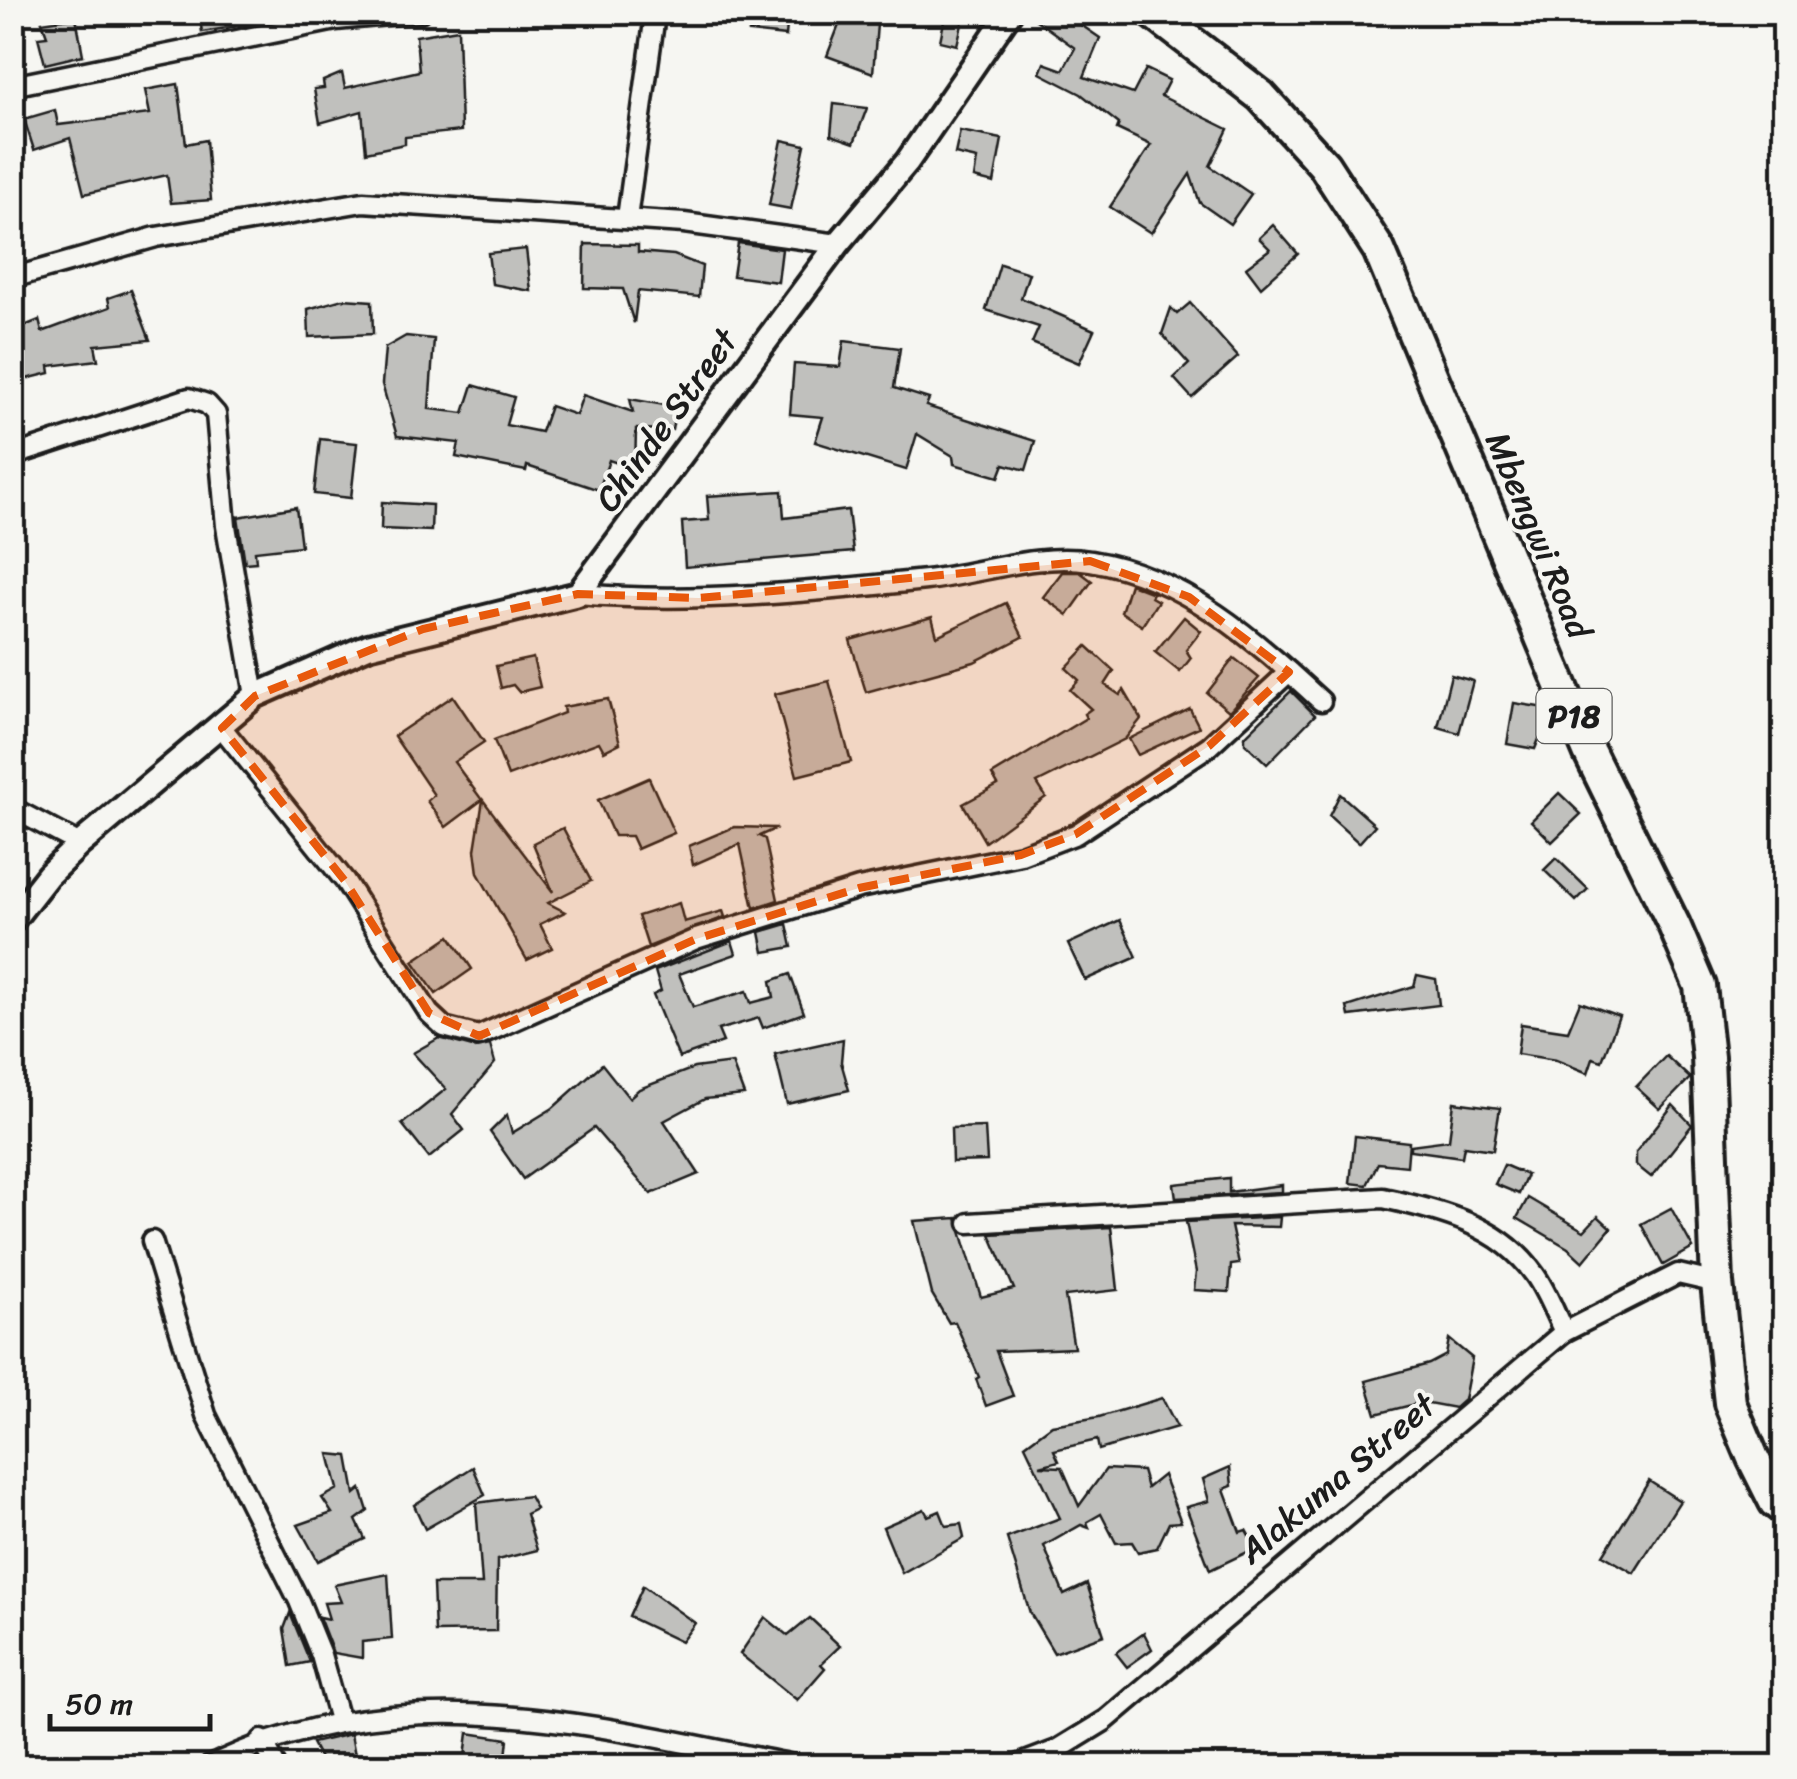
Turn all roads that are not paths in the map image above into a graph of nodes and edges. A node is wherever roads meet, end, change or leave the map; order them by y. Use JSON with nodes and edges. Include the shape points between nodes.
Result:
{"nodes":[{"id":1,"x":420,"y":12,"type":"edge"},
{"id":2,"x":648,"y":12,"type":"edge"},
{"id":3,"x":1010,"y":12,"type":"edge"},
{"id":4,"x":1152,"y":12,"type":"edge"},
{"id":5,"x":12,"y":86,"type":"edge"},
{"id":6,"x":627,"y":218,"type":"junction"},
{"id":7,"x":838,"y":244,"type":"junction"},
{"id":8,"x":12,"y":278,"type":"edge"},
{"id":9,"x":12,"y":456,"type":"edge"},
{"id":10,"x":578,"y":594,"type":"junction"},
{"id":11,"x":1289,"y":672,"type":"junction"},
{"id":12,"x":255,"y":696,"type":"junction"},
{"id":13,"x":1320,"y":702,"type":"dead end"},
{"id":14,"x":222,"y":728,"type":"junction"},
{"id":15,"x":12,"y":808,"type":"edge"},
{"id":16,"x":80,"y":844,"type":"junction"},
{"id":17,"x":12,"y":921,"type":"edge"},
{"id":18,"x":969,"y":1223,"type":"dead end"},
{"id":19,"x":152,"y":1240,"type":"dead end"},
{"id":20,"x":1717,"y":1283,"type":"junction"},
{"id":21,"x":1564,"y":1332,"type":"junction"},
{"id":22,"x":1784,"y":1508,"type":"edge"},
{"id":23,"x":339,"y":1720,"type":"junction"},
{"id":24,"x":262,"y":1740,"type":"junction"},
{"id":25,"x":210,"y":1766,"type":"edge"},
{"id":26,"x":276,"y":1766,"type":"edge"},
{"id":27,"x":800,"y":1766,"type":"edge"},
{"id":28,"x":1015,"y":1766,"type":"edge"}],
"edges":[{"from":1,"to":5,"type":"street","via":[[336,20]]},
{"from":2,"to":6,"type":"street","via":[[654,22]]},
{"from":3,"to":7,"type":"street","name":"Chinde Street","via":[[908,162]]},
{"from":4,"to":20,"type":"main road","name":"Mbengwi Road","number":"P18","via":[[1261,96],[1324,165],[1379,250],[1589,752],[1700,986]]},
{"from":6,"to":7,"type":"street"},
{"from":6,"to":8,"type":"street","via":[[364,202],[156,237]]},
{"from":7,"to":10,"type":"street","name":"Chinde Street"},
{"from":9,"to":12,"type":"street","via":[[189,398],[207,404],[216,414],[226,526]]},
{"from":10,"to":11,"type":"street","via":[[699,598],[1090,561],[1189,597],[1232,622]]},
{"from":10,"to":12,"type":"street","via":[[368,646]]},
{"from":11,"to":13,"type":"street"},
{"from":11,"to":14,"type":"street","via":[[1209,746],[1076,834],[1022,856],[859,888],[696,939],[479,1036],[444,1027],[429,1013],[345,881]]},
{"from":12,"to":14,"type":"street"},
{"from":14,"to":16,"type":"street"},
{"from":15,"to":16,"type":"street"},
{"from":16,"to":17,"type":"street"},
{"from":18,"to":21,"type":"street","via":[[1383,1198],[1438,1210],[1490,1233],[1534,1274]]},
{"from":19,"to":23,"type":"street","via":[[206,1415],[300,1602]]},
{"from":20,"to":21,"type":"street","name":"Alakuma Street","via":[[1678,1274]]},
{"from":20,"to":22,"type":"main road","name":"Mbengwi Road","number":"P18","via":[[1730,1403],[1752,1458]]},
{"from":21,"to":28,"type":"street","name":"Alakuma Street","via":[[1106,1720]]},
{"from":23,"to":24,"type":"street"},
{"from":23,"to":27,"type":"street","via":[[523,1714]]},
{"from":24,"to":25,"type":"street"},
{"from":24,"to":26,"type":"street"}]}
